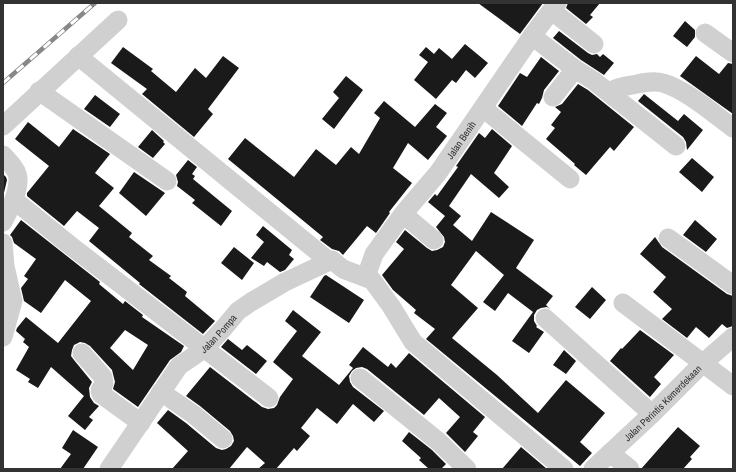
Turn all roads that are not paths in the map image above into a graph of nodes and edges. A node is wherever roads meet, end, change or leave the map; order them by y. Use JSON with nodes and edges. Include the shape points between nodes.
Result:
{"nodes":[{"id":1,"x":554,"y":7,"type":"edge"},
{"id":2,"x":118,"y":20,"type":"dead end"},
{"id":3,"x":705,"y":33,"type":"dead end"},
{"id":4,"x":532,"y":36,"type":"junction"},
{"id":5,"x":594,"y":44,"type":"dead end"},
{"id":6,"x":733,"y":53,"type":"edge"},
{"id":7,"x":78,"y":56,"type":"junction"},
{"id":8,"x":575,"y":69,"type":"junction"},
{"id":9,"x":39,"y":91,"type":"junction"},
{"id":10,"x":609,"y":92,"type":"junction"},
{"id":11,"x":553,"y":97,"type":"dead end"},
{"id":12,"x":483,"y":108,"type":"junction"},
{"id":13,"x":3,"y":126,"type":"edge"},
{"id":14,"x":733,"y":128,"type":"edge"},
{"id":15,"x":676,"y":146,"type":"dead end"},
{"id":16,"x":3,"y":155,"type":"edge"},
{"id":17,"x":570,"y":179,"type":"dead end"},
{"id":18,"x":167,"y":181,"type":"dead end"},
{"id":19,"x":14,"y":200,"type":"junction"},
{"id":20,"x":403,"y":214,"type":"junction"},
{"id":21,"x":3,"y":222,"type":"edge"},
{"id":22,"x":668,"y":238,"type":"dead end"},
{"id":23,"x":434,"y":240,"type":"dead end"},
{"id":24,"x":3,"y":243,"type":"edge"},
{"id":25,"x":329,"y":261,"type":"junction"},
{"id":26,"x":366,"y":277,"type":"junction"},
{"id":27,"x":733,"y":285,"type":"edge"},
{"id":28,"x":623,"y":303,"type":"dead end"},
{"id":29,"x":545,"y":318,"type":"dead end"},
{"id":30,"x":733,"y":336,"type":"edge"},
{"id":31,"x":3,"y":337,"type":"edge"},
{"id":32,"x":204,"y":349,"type":"junction"},
{"id":33,"x":82,"y":353,"type":"dead end"},
{"id":34,"x":702,"y":364,"type":"junction"},
{"id":35,"x":360,"y":378,"type":"dead end"},
{"id":36,"x":733,"y":386,"type":"edge"},
{"id":37,"x":161,"y":392,"type":"junction"},
{"id":38,"x":269,"y":398,"type":"dead end"},
{"id":39,"x":652,"y":414,"type":"junction"},
{"id":40,"x":141,"y":423,"type":"junction"},
{"id":41,"x":223,"y":439,"type":"dead end"},
{"id":42,"x":610,"y":453,"type":"junction"},
{"id":43,"x":109,"y":469,"type":"edge"},
{"id":44,"x":467,"y":469,"type":"edge"},
{"id":45,"x":564,"y":469,"type":"edge"},
{"id":46,"x":593,"y":469,"type":"edge"},
{"id":47,"x":630,"y":469,"type":"edge"}],
"edges":[{"from":1,"to":4,"type":"street","name":"Jalan Benih"},
{"from":1,"to":5,"type":"street"},
{"from":2,"to":7,"type":"street"},
{"from":3,"to":6,"type":"street"},
{"from":4,"to":8,"type":"street"},
{"from":4,"to":12,"type":"street","name":"Jalan Benih"},
{"from":7,"to":9,"type":"street"},
{"from":7,"to":25,"type":"street"},
{"from":8,"to":10,"type":"street"},
{"from":8,"to":11,"type":"street"},
{"from":9,"to":13,"type":"street"},
{"from":9,"to":18,"type":"street"},
{"from":10,"to":14,"type":"street","via":[[620,87],[648,82],[662,83],[702,105]]},
{"from":10,"to":15,"type":"street"},
{"from":12,"to":17,"type":"street"},
{"from":12,"to":20,"type":"street","name":"Jalan Benih","via":[[438,173]]},
{"from":16,"to":19,"type":"street","via":[[16,170],[19,178]]},
{"from":19,"to":21,"type":"street"},
{"from":19,"to":32,"type":"street"},
{"from":20,"to":23,"type":"street"},
{"from":20,"to":26,"type":"street","name":"Jalan Benih","via":[[374,254]]},
{"from":22,"to":27,"type":"street"},
{"from":24,"to":31,"type":"street","via":[[13,301]]},
{"from":25,"to":26,"type":"street","via":[[332,260],[342,269]]},
{"from":25,"to":32,"type":"street","name":"Jalan Pompa","via":[[251,302],[234,315]]},
{"from":26,"to":45,"type":"street","via":[[382,292],[413,342]]},
{"from":28,"to":34,"type":"street"},
{"from":29,"to":39,"type":"street"},
{"from":30,"to":34,"type":"street","name":"Jalan Perintis Kemerdekaan"},
{"from":32,"to":37,"type":"street","name":"Jalan Pompa","via":[[179,366]]},
{"from":32,"to":38,"type":"street"},
{"from":33,"to":40,"type":"street","via":[[103,377],[101,394]]},
{"from":34,"to":36,"type":"street"},
{"from":34,"to":39,"type":"street","name":"Jalan Perintis Kemerdekaan"},
{"from":35,"to":44,"type":"street","via":[[439,442]]},
{"from":37,"to":40,"type":"street","name":"Jalan Pompa"},
{"from":37,"to":41,"type":"street"},
{"from":39,"to":42,"type":"street","name":"Jalan Perintis Kemerdekaan"},
{"from":40,"to":43,"type":"street","name":"Jalan Pompa"},
{"from":42,"to":46,"type":"street","name":"Jalan Perintis Kemerdekaan"},
{"from":42,"to":47,"type":"street"}]}
